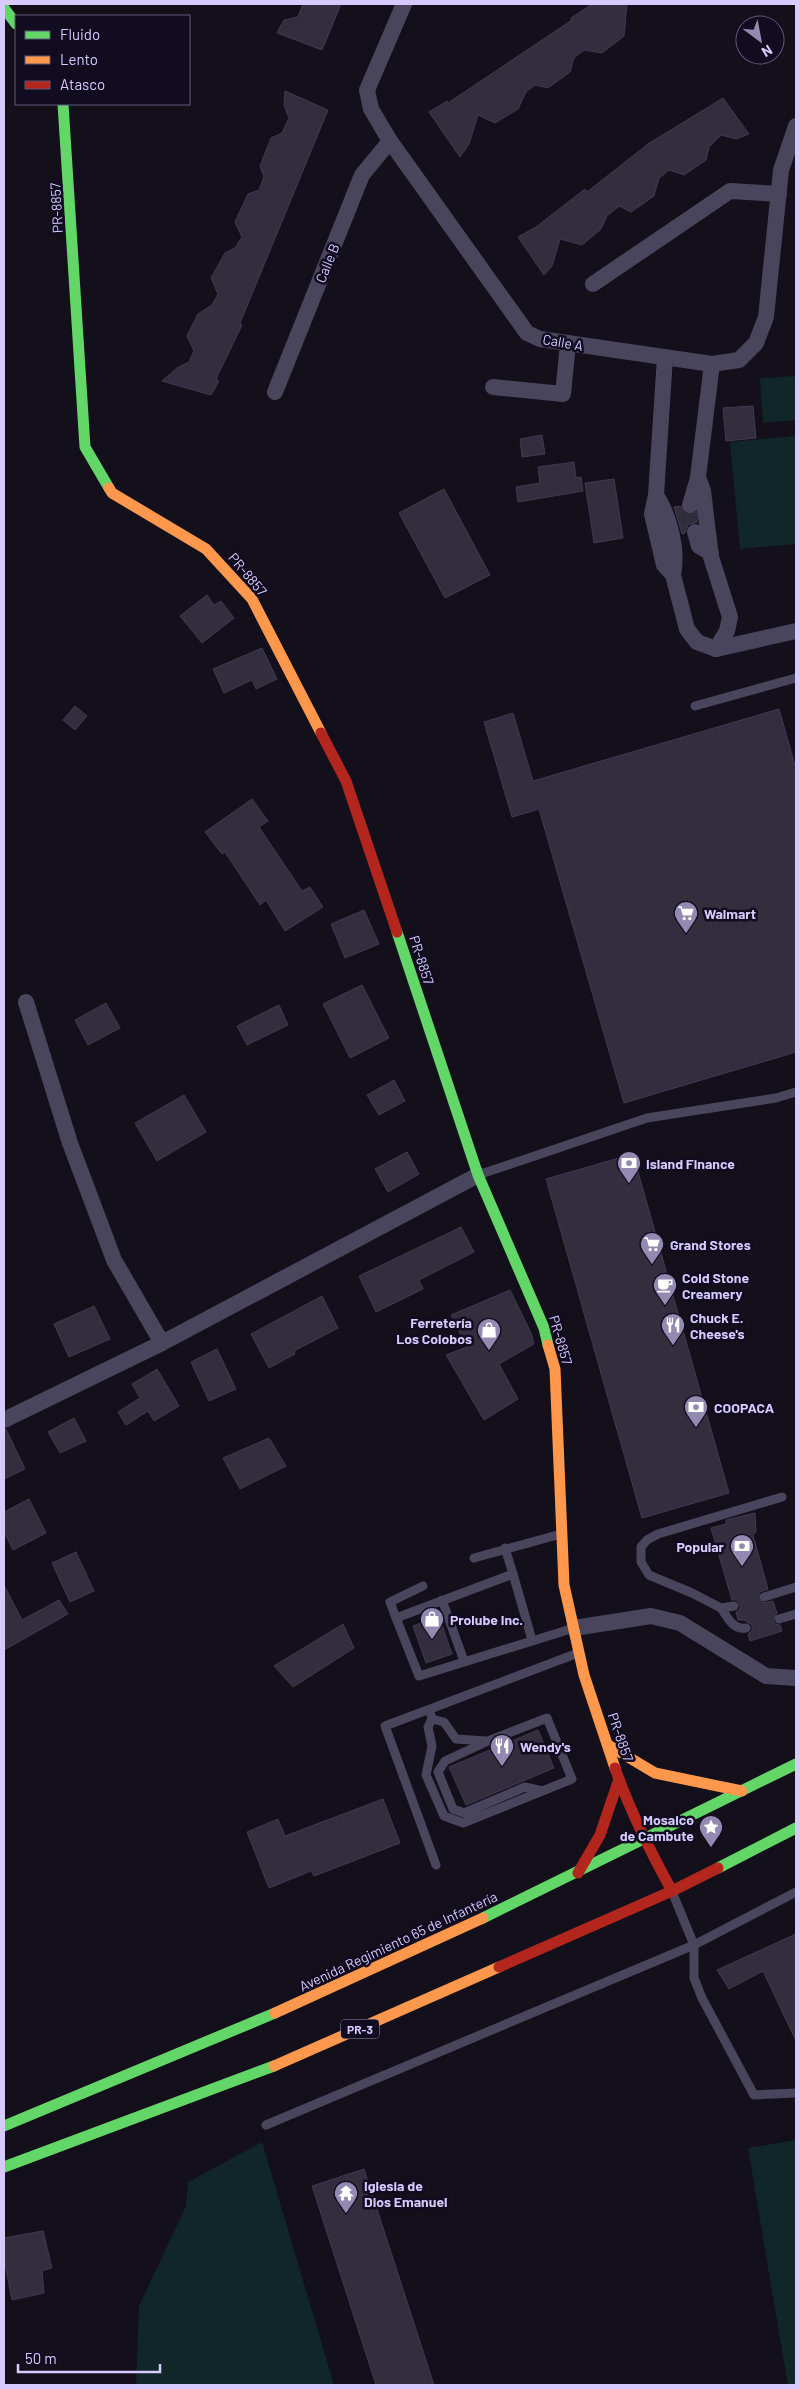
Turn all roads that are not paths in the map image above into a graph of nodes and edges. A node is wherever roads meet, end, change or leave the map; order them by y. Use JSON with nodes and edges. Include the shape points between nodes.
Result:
{"nodes":[{"id":1,"x":404,"y":4,"type":"edge"},
{"id":2,"x":4,"y":8,"type":"edge"},
{"id":3,"x":15,"y":23,"type":"edge"},
{"id":4,"x":63,"y":105,"type":"edge"},
{"id":5,"x":796,"y":126,"type":"edge"},
{"id":6,"x":390,"y":141,"type":"junction"},
{"id":7,"x":779,"y":194,"type":"junction"},
{"id":8,"x":593,"y":284,"type":"dead end"},
{"id":9,"x":568,"y":343,"type":"junction"},
{"id":10,"x":665,"y":357,"type":"junction"},
{"id":11,"x":712,"y":364,"type":"junction"},
{"id":12,"x":493,"y":387,"type":"dead end"},
{"id":13,"x":276,"y":392,"type":"dead end"},
{"id":14,"x":698,"y":477,"type":"junction"},
{"id":15,"x":690,"y":505,"type":"tunnel mouth"},
{"id":16,"x":695,"y":532,"type":"tunnel mouth"},
{"id":17,"x":710,"y":553,"type":"junction"},
{"id":18,"x":796,"y":631,"type":"edge"},
{"id":19,"x":716,"y":649,"type":"junction"},
{"id":20,"x":796,"y":678,"type":"edge"},
{"id":21,"x":695,"y":706,"type":"dead end"},
{"id":22,"x":26,"y":1002,"type":"dead end"},
{"id":23,"x":796,"y":1092,"type":"edge"},
{"id":24,"x":478,"y":1175,"type":"junction"},
{"id":25,"x":162,"y":1343,"type":"junction"},
{"id":26,"x":4,"y":1420,"type":"edge"},
{"id":27,"x":782,"y":1496,"type":"dead end"},
{"id":28,"x":562,"y":1534,"type":"junction"},
{"id":29,"x":505,"y":1548,"type":"junction"},
{"id":30,"x":474,"y":1558,"type":"dead end"},
{"id":31,"x":512,"y":1574,"type":"junction"},
{"id":32,"x":423,"y":1586,"type":"dead end"},
{"id":33,"x":796,"y":1587,"type":"edge"},
{"id":34,"x":764,"y":1597,"type":"dead end"},
{"id":35,"x":442,"y":1600,"type":"junction"},
{"id":36,"x":734,"y":1606,"type":"dead end"},
{"id":37,"x":721,"y":1608,"type":"junction"},
{"id":38,"x":796,"y":1614,"type":"edge"},
{"id":39,"x":396,"y":1618,"type":"junction"},
{"id":40,"x":779,"y":1619,"type":"dead end"},
{"id":41,"x":574,"y":1628,"type":"junction"},
{"id":42,"x":746,"y":1628,"type":"dead end"},
{"id":43,"x":532,"y":1640,"type":"junction"},
{"id":44,"x":579,"y":1652,"type":"junction"},
{"id":45,"x":464,"y":1661,"type":"junction"},
{"id":46,"x":796,"y":1678,"type":"edge"},
{"id":47,"x":430,"y":1715,"type":"junction"},
{"id":48,"x":488,"y":1741,"type":"junction"},
{"id":49,"x":608,"y":1745,"type":"junction"},
{"id":50,"x":796,"y":1764,"type":"edge"},
{"id":51,"x":619,"y":1780,"type":"junction"},
{"id":52,"x":542,"y":1791,"type":"junction"},
{"id":53,"x":742,"y":1791,"type":"junction"},
{"id":54,"x":796,"y":1828,"type":"edge"},
{"id":55,"x":645,"y":1841,"type":"junction"},
{"id":56,"x":436,"y":1865,"type":"dead end"},
{"id":57,"x":578,"y":1873,"type":"junction"},
{"id":58,"x":672,"y":1891,"type":"junction"},
{"id":59,"x":796,"y":1892,"type":"edge"},
{"id":60,"x":694,"y":1945,"type":"junction"},
{"id":61,"x":796,"y":2093,"type":"edge"},
{"id":62,"x":266,"y":2125,"type":"dead end"},
{"id":63,"x":4,"y":2126,"type":"edge"},
{"id":64,"x":4,"y":2167,"type":"edge"}],
"edges":[{"from":1,"to":6,"type":"street","name":"Calle A","via":[[367,90],[371,109]]},
{"from":2,"to":3,"type":"main road"},
{"from":4,"to":24,"type":"main road","name":"PR-8857","via":[[85,447],[112,494],[206,549],[252,599],[346,781]]},
{"from":5,"to":7,"type":"street","name":"Calle A","via":[[781,170]]},
{"from":6,"to":9,"type":"street","name":"Calle A","via":[[527,333],[540,339]]},
{"from":6,"to":13,"type":"street","name":"Calle B","via":[[362,175]]},
{"from":7,"to":8,"type":"street","via":[[730,191]]},
{"from":7,"to":11,"type":"street","name":"Calle A","via":[[766,317],[756,343],[740,360]]},
{"from":9,"to":10,"type":"street","name":"Calle A"},
{"from":9,"to":12,"type":"street","via":[[563,394]]},
{"from":10,"to":11,"type":"street","name":"Calle A"},
{"from":10,"to":19,"type":"street","via":[[656,496],[652,514],[664,565],[673,576],[687,629],[697,642]]},
{"from":11,"to":14,"type":"street"},
{"from":14,"to":15,"type":"street"},
{"from":14,"to":17,"type":"street","via":[[703,491]]},
{"from":16,"to":17,"type":"street","via":[[699,546]]},
{"from":17,"to":19,"type":"street","via":[[730,618],[727,631]]},
{"from":18,"to":19,"type":"street"},
{"from":20,"to":21,"type":"lane"},
{"from":22,"to":25,"type":"street","via":[[70,1143],[114,1260]]},
{"from":23,"to":24,"type":"lane","via":[[647,1118]]},
{"from":24,"to":25,"type":"street"},
{"from":24,"to":28,"type":"main road","name":"PR-8857","via":[[544,1328],[555,1369]]},
{"from":25,"to":26,"type":"street"},
{"from":27,"to":37,"type":"lane","via":[[658,1534],[641,1546],[641,1562],[649,1575]]},
{"from":28,"to":29,"type":"lane"},
{"from":28,"to":41,"type":"main road","name":"PR-8857","via":[[564,1585]]},
{"from":29,"to":30,"type":"lane"},
{"from":29,"to":31,"type":"lane"},
{"from":31,"to":35,"type":"lane"},
{"from":31,"to":43,"type":"lane"},
{"from":32,"to":39,"type":"lane","via":[[390,1602]]},
{"from":33,"to":34,"type":"lane"},
{"from":35,"to":39,"type":"lane"},
{"from":35,"to":45,"type":"lane"},
{"from":36,"to":37,"type":"lane"},
{"from":37,"to":42,"type":"lane","via":[[733,1625]]},
{"from":38,"to":40,"type":"lane"},
{"from":39,"to":45,"type":"lane","via":[[419,1676]]},
{"from":41,"to":43,"type":"lane"},
{"from":41,"to":44,"type":"main road","name":"PR-8857"},
{"from":41,"to":46,"type":"street","via":[[651,1616],[680,1623],[766,1676]]},
{"from":43,"to":45,"type":"lane"},
{"from":44,"to":47,"type":"lane"},
{"from":44,"to":49,"type":"main road","name":"PR-8857"},
{"from":47,"to":48,"type":"lane","via":[[444,1722],[456,1739]]},
{"from":47,"to":52,"type":"lane","via":[[428,1727],[432,1746],[426,1775],[444,1816],[463,1823]]},
{"from":47,"to":56,"type":"lane","via":[[385,1726]]},
{"from":48,"to":52,"type":"lane","via":[[548,1718],[572,1779]]},
{"from":48,"to":52,"type":"lane","via":[[445,1761],[438,1772],[453,1809],[464,1813],[525,1787]]},
{"from":49,"to":51,"type":"main road","name":"PR-8857"},
{"from":49,"to":53,"type":"main road","via":[[655,1773]]},
{"from":50,"to":53,"type":"main road","name":"Avenida Regimiento 65 de Infantería"},
{"from":51,"to":55,"type":"main road","name":"PR-8857"},
{"from":51,"to":57,"type":"main road","via":[[600,1836]]},
{"from":53,"to":55,"type":"main road","name":"Avenida Regimiento 65 de Infantería"},
{"from":54,"to":58,"type":"main road","number":"PR-3"},
{"from":55,"to":57,"type":"main road","name":"Avenida Regimiento 65 de Infantería"},
{"from":55,"to":58,"type":"main road","name":"PR-8857"},
{"from":57,"to":63,"type":"main road","name":"Avenida Regimiento 65 de Infantería","via":[[268,2018]]},
{"from":58,"to":60,"type":"lane"},
{"from":58,"to":64,"type":"main road","number":"PR-3","via":[[285,2062]]},
{"from":59,"to":60,"type":"lane"},
{"from":60,"to":61,"type":"lane","via":[[694,1978],[702,1998],[754,2095]]},
{"from":60,"to":62,"type":"lane"}]}
